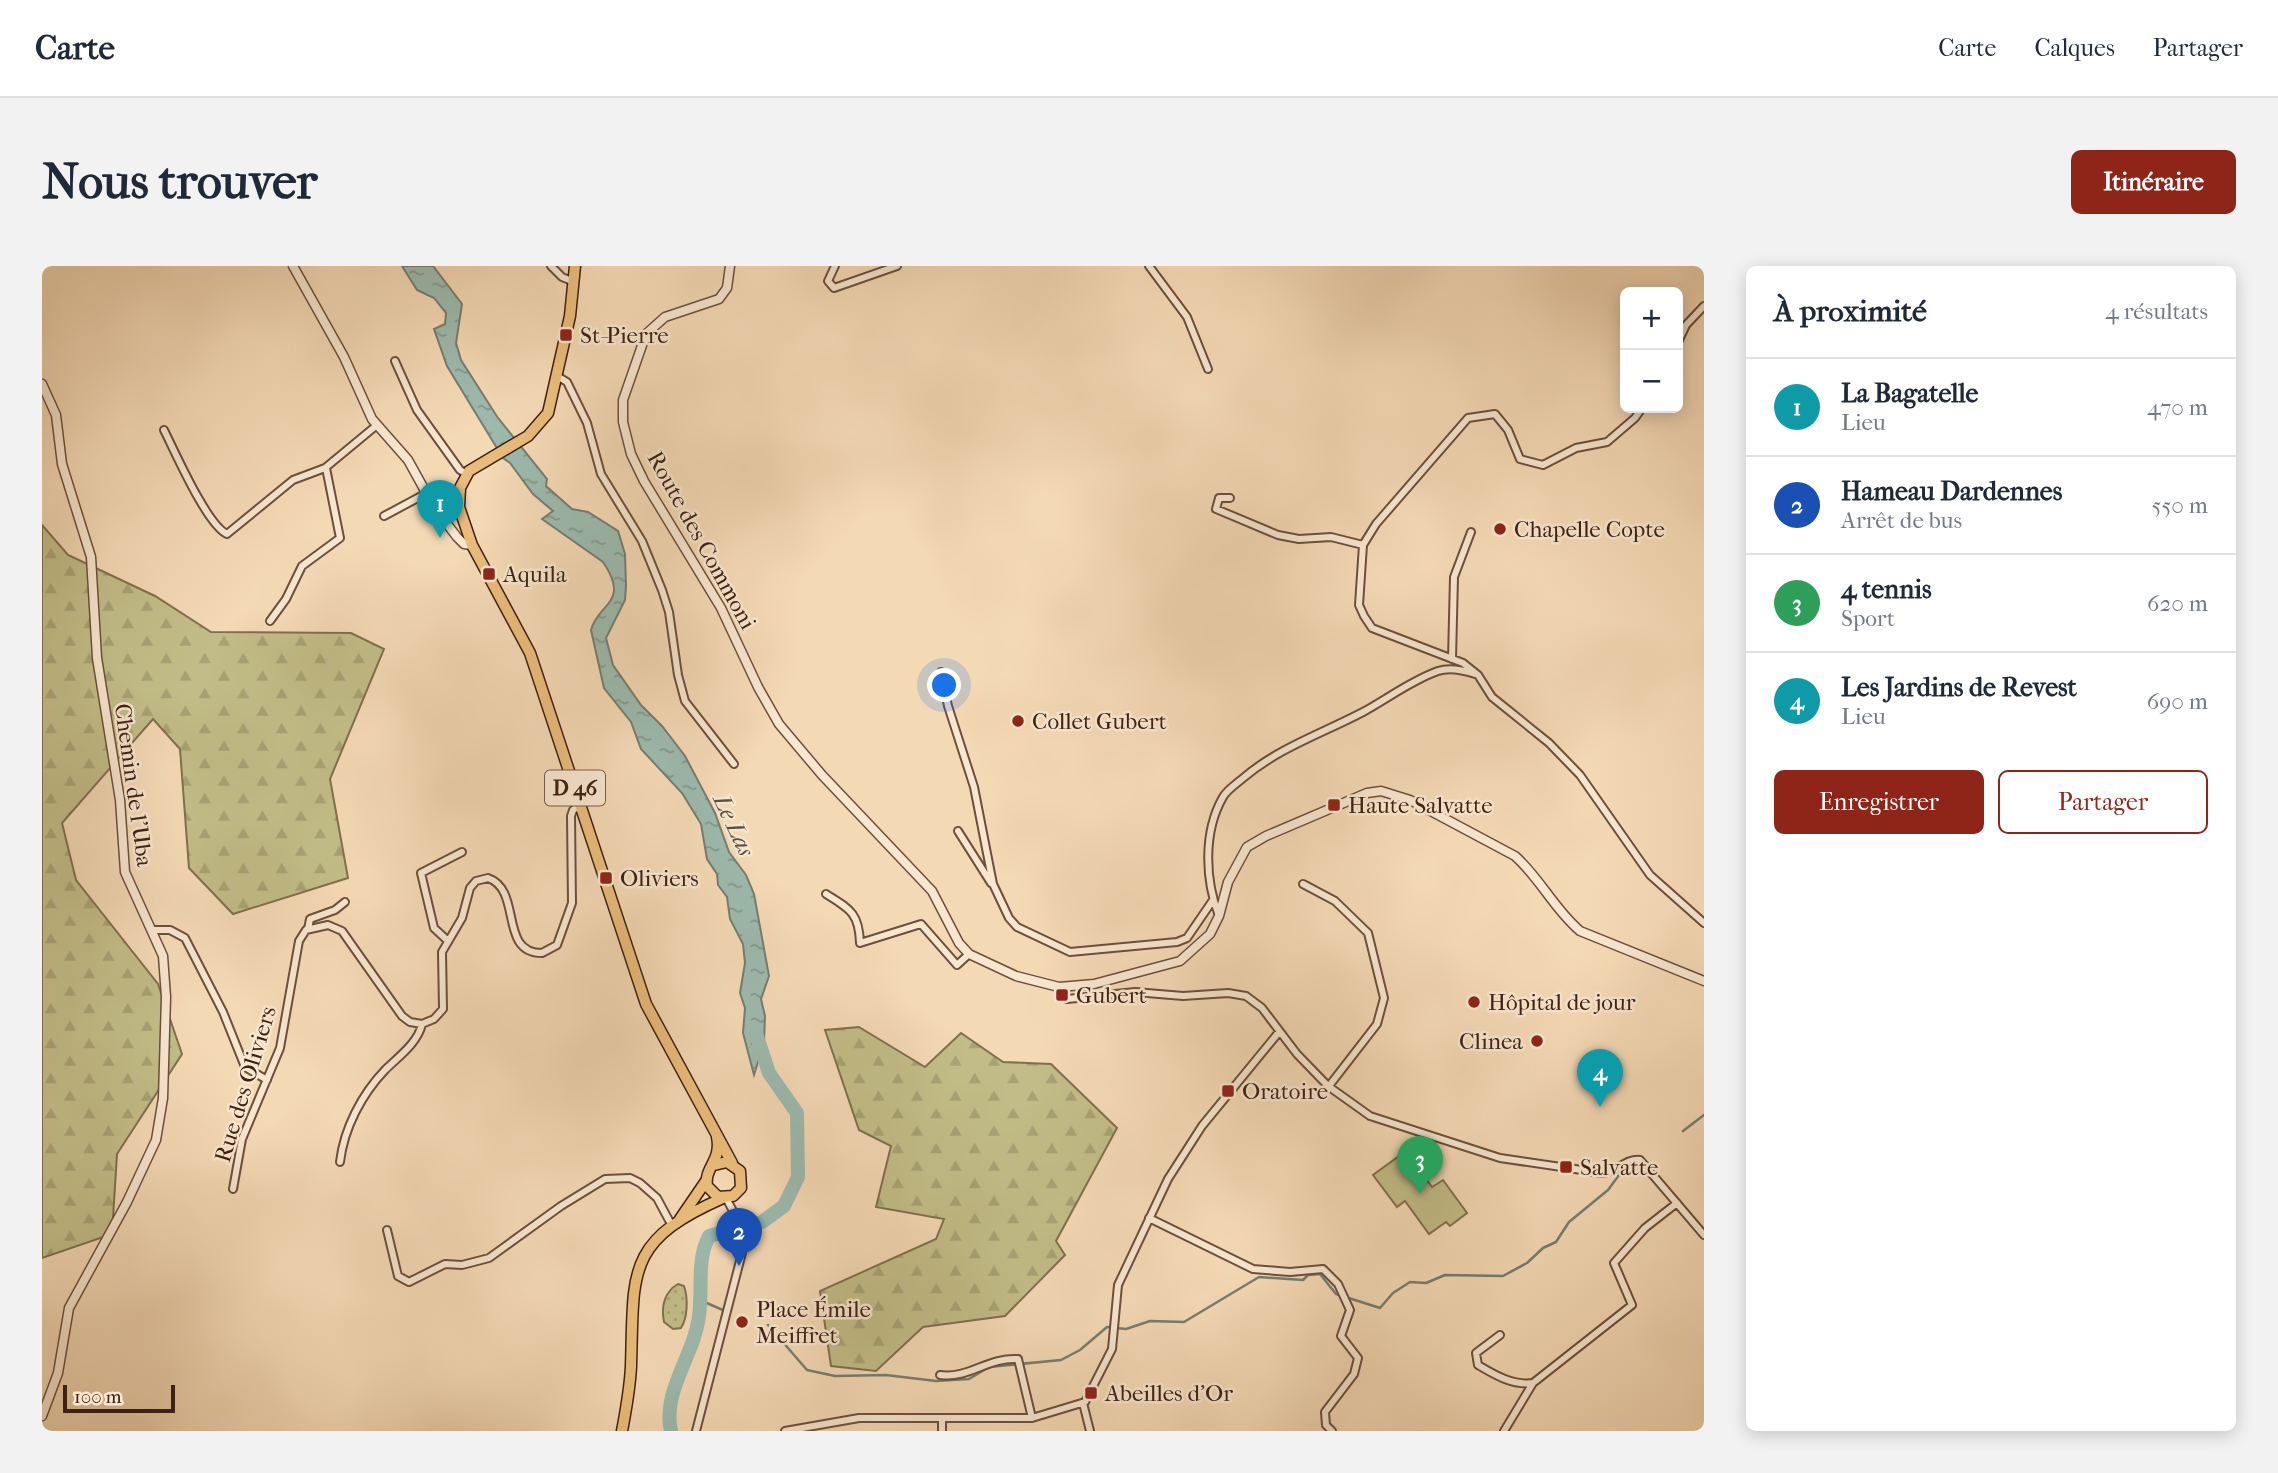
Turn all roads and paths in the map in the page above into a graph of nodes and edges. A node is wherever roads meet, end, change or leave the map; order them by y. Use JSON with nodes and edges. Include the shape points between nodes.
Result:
{"nodes":[{"id":1,"x":293,"y":266,"type":"edge"},
{"id":2,"x":575,"y":266,"type":"edge"},
{"id":3,"x":730,"y":266,"type":"edge"},
{"id":4,"x":835,"y":266,"type":"edge"},
{"id":5,"x":897,"y":266,"type":"edge"},
{"id":6,"x":1149,"y":266,"type":"edge"},
{"id":7,"x":553,"y":268,"type":"edge"},
{"id":8,"x":574,"y":282,"type":"junction"},
{"id":9,"x":1704,"y":306,"type":"edge"},
{"id":10,"x":1683,"y":331,"type":"edge"},
{"id":11,"x":394,"y":361,"type":"dead end"},
{"id":12,"x":1208,"y":369,"type":"dead end"},
{"id":13,"x":557,"y":376,"type":"junction"},
{"id":14,"x":42,"y":384,"type":"edge"},
{"id":15,"x":1638,"y":413,"type":"edge"},
{"id":16,"x":377,"y":425,"type":"junction"},
{"id":17,"x":164,"y":429,"type":"dead end"},
{"id":18,"x":326,"y":468,"type":"junction"},
{"id":19,"x":467,"y":474,"type":"junction"},
{"id":20,"x":426,"y":494,"type":"junction"},
{"id":21,"x":1230,"y":498,"type":"dead end"},
{"id":22,"x":384,"y":516,"type":"dead end"},
{"id":23,"x":1471,"y":531,"type":"dead end"},
{"id":24,"x":472,"y":545,"type":"junction"},
{"id":25,"x":1363,"y":545,"type":"junction"},
{"id":26,"x":270,"y":621,"type":"dead end"},
{"id":27,"x":1452,"y":659,"type":"junction"},
{"id":28,"x":941,"y":672,"type":"dead end"},
{"id":29,"x":1478,"y":675,"type":"junction"},
{"id":30,"x":734,"y":764,"type":"dead end"},
{"id":31,"x":581,"y":805,"type":"junction"},
{"id":32,"x":958,"y":831,"type":"dead end"},
{"id":33,"x":462,"y":852,"type":"dead end"},
{"id":34,"x":992,"y":884,"type":"junction"},
{"id":35,"x":1303,"y":884,"type":"dead end"},
{"id":36,"x":827,"y":894,"type":"dead end"},
{"id":37,"x":1213,"y":900,"type":"junction"},
{"id":38,"x":345,"y":902,"type":"dead end"},
{"id":39,"x":1219,"y":916,"type":"junction"},
{"id":40,"x":1704,"y":923,"type":"edge"},
{"id":41,"x":308,"y":929,"type":"junction"},
{"id":42,"x":151,"y":930,"type":"junction"},
{"id":43,"x":447,"y":941,"type":"junction"},
{"id":44,"x":969,"y":954,"type":"junction"},
{"id":45,"x":1704,"y":981,"type":"edge"},
{"id":46,"x":1059,"y":988,"type":"junction"},
{"id":47,"x":422,"y":1024,"type":"junction"},
{"id":48,"x":1279,"y":1032,"type":"junction"},
{"id":49,"x":267,"y":1080,"type":"junction"},
{"id":50,"x":1329,"y":1086,"type":"junction"},
{"id":51,"x":716,"y":1133,"type":"junction"},
{"id":52,"x":340,"y":1162,"type":"dead end"},
{"id":53,"x":732,"y":1163,"type":"junction"},
{"id":54,"x":714,"y":1165,"type":"junction"},
{"id":55,"x":706,"y":1181,"type":"junction"},
{"id":56,"x":233,"y":1189,"type":"dead end"},
{"id":57,"x":737,"y":1192,"type":"junction"},
{"id":58,"x":724,"y":1198,"type":"junction"},
{"id":59,"x":1677,"y":1203,"type":"junction"},
{"id":60,"x":734,"y":1213,"type":"junction"},
{"id":61,"x":1149,"y":1218,"type":"junction"},
{"id":62,"x":675,"y":1224,"type":"junction"},
{"id":63,"x":387,"y":1230,"type":"dead end"},
{"id":64,"x":1704,"y":1234,"type":"edge"},
{"id":65,"x":1500,"y":1335,"type":"dead end"},
{"id":66,"x":940,"y":1376,"type":"dead end"},
{"id":67,"x":1533,"y":1383,"type":"junction"},
{"id":68,"x":1083,"y":1403,"type":"junction"},
{"id":69,"x":42,"y":1416,"type":"edge"},
{"id":70,"x":1032,"y":1418,"type":"junction"},
{"id":71,"x":942,"y":1419,"type":"junction"},
{"id":72,"x":622,"y":1431,"type":"edge"},
{"id":73,"x":696,"y":1431,"type":"edge"},
{"id":74,"x":785,"y":1431,"type":"edge"},
{"id":75,"x":942,"y":1431,"type":"edge"},
{"id":76,"x":1090,"y":1431,"type":"edge"},
{"id":77,"x":1332,"y":1431,"type":"edge"},
{"id":78,"x":1504,"y":1431,"type":"edge"}],
"edges":[{"from":1,"to":16,"type":"street"},
{"from":2,"to":8,"type":"main road"},
{"from":3,"to":44,"type":"street","name":"Route des Commoni","via":[[727,288],[719,299],[669,315],[648,330],[622,409],[637,468],[721,608],[769,708],[790,738],[932,891]]},
{"from":4,"to":5,"type":"street","via":[[828,281],[834,288]]},
{"from":6,"to":12,"type":"street","via":[[1187,317]]},
{"from":7,"to":8,"type":"street"},
{"from":8,"to":13,"type":"main road"},
{"from":9,"to":10,"type":"street"},
{"from":11,"to":19,"type":"street","via":[[417,410]]},
{"from":13,"to":19,"type":"main road","via":[[548,412],[525,438]]},
{"from":13,"to":30,"type":"street","via":[[567,382],[587,423],[601,474],[642,541],[659,583],[669,612],[685,701]]},
{"from":14,"to":42,"type":"street","name":"Chemin de l'Uba","via":[[56,415],[62,464],[91,555],[96,650],[120,800],[123,863]]},
{"from":15,"to":25,"type":"street","via":[[1607,442],[1576,448],[1543,465],[1520,459],[1508,430],[1495,414],[1468,418]]},
{"from":16,"to":18,"type":"street"},
{"from":16,"to":20,"type":"street","via":[[408,460]]},
{"from":17,"to":18,"type":"street","via":[[198,497],[227,534],[293,480]]},
{"from":18,"to":26,"type":"street","via":[[340,538],[301,568]]},
{"from":19,"to":24,"type":"main road","number":"D 46","via":[[458,503]]},
{"from":20,"to":22,"type":"street"},
{"from":20,"to":24,"type":"street","via":[[457,537]]},
{"from":21,"to":25,"type":"street","via":[[1219,498],[1216,509],[1278,535],[1331,537]]},
{"from":23,"to":27,"type":"street","via":[[1454,577]]},
{"from":24,"to":31,"type":"main road","number":"D 46","via":[[527,644]]},
{"from":25,"to":27,"type":"street","via":[[1359,605],[1373,628]]},
{"from":27,"to":29,"type":"street"},
{"from":28,"to":34,"type":"street","via":[[974,787]]},
{"from":29,"to":37,"type":"street","via":[[1460,669],[1439,671],[1260,764],[1223,795],[1207,856]]},
{"from":29,"to":40,"type":"street","via":[[1492,697],[1580,775],[1650,875]]},
{"from":31,"to":43,"type":"street","via":[[572,814],[572,904],[557,945],[538,953],[520,944],[505,892],[488,878],[472,885],[462,918]]},
{"from":31,"to":51,"type":"main road","number":"D 46","via":[[642,993]]},
{"from":32,"to":34,"type":"street"},
{"from":33,"to":43,"type":"street","via":[[421,873],[434,928]]},
{"from":34,"to":37,"type":"street","via":[[1000,905],[1017,927],[1070,952],[1177,942],[1187,938]]},
{"from":35,"to":50,"type":"street","via":[[1335,901],[1368,933],[1384,998],[1377,1024]]},
{"from":36,"to":44,"type":"street","via":[[852,909],[860,943],[921,924],[957,965]]},
{"from":37,"to":39,"type":"street"},
{"from":38,"to":41,"type":"street","via":[[310,919]]},
{"from":39,"to":45,"type":"street","via":[[1228,882],[1247,847],[1354,796],[1381,791],[1410,800],[1515,856],[1580,931]]},
{"from":39,"to":46,"type":"street","via":[[1210,934],[1180,961],[1094,984]]},
{"from":41,"to":47,"type":"street","via":[[328,925],[342,931],[402,1016],[410,1023]]},
{"from":41,"to":49,"type":"street","name":"Rue des Oliviers","via":[[299,941],[282,1036]]},
{"from":42,"to":49,"type":"street","via":[[170,930],[185,938],[245,1067]]},
{"from":42,"to":69,"type":"street","name":"Chemin de l'Uba","via":[[163,956],[166,986],[163,1098],[157,1135],[127,1202],[69,1308],[58,1373]]},
{"from":43,"to":47,"type":"street","via":[[441,960],[444,1005],[438,1016]]},
{"from":44,"to":46,"type":"street","via":[[1016,976]]},
{"from":46,"to":48,"type":"street","via":[[1068,999],[1135,992],[1182,996],[1237,993],[1262,1008]]},
{"from":47,"to":52,"type":"street","via":[[360,1103]]},
{"from":48,"to":50,"type":"street"},
{"from":48,"to":61,"type":"street","via":[[1202,1126]]},
{"from":49,"to":56,"type":"street","name":"Rue des Oliviers","via":[[242,1139]]},
{"from":50,"to":59,"type":"street","via":[[1370,1116],[1500,1158],[1596,1173],[1640,1160]]},
{"from":51,"to":53,"type":"main road","number":"D 46"},
{"from":51,"to":54,"type":"main road","via":[[719,1150]]},
{"from":53,"to":54,"type":"main road"},
{"from":53,"to":57,"type":"main road","via":[[742,1177]]},
{"from":54,"to":55,"type":"main road"},
{"from":55,"to":58,"type":"main road","via":[[714,1195]]},
{"from":55,"to":62,"type":"main road"},
{"from":57,"to":58,"type":"main road"},
{"from":57,"to":60,"type":"street"},
{"from":58,"to":60,"type":"street"},
{"from":58,"to":62,"type":"main road"},
{"from":59,"to":64,"type":"street"},
{"from":59,"to":67,"type":"street","via":[[1645,1228],[1614,1263],[1632,1305]]},
{"from":60,"to":73,"type":"street","via":[[743,1249]]},
{"from":61,"to":68,"type":"street","via":[[1116,1290],[1112,1349]]},
{"from":61,"to":77,"type":"street","via":[[1253,1269],[1323,1269],[1332,1275],[1347,1299],[1350,1315],[1341,1336],[1357,1354],[1358,1362],[1325,1412]]},
{"from":62,"to":63,"type":"street","via":[[657,1198],[639,1183],[630,1178],[605,1180],[489,1258],[445,1264],[410,1282],[398,1276]]},
{"from":62,"to":72,"type":"main road","via":[[649,1249],[633,1285],[631,1369]]},
{"from":65,"to":67,"type":"street","via":[[1476,1353],[1478,1365],[1502,1378]]},
{"from":66,"to":70,"type":"street","via":[[967,1375],[994,1361],[1013,1359],[1019,1365]]},
{"from":67,"to":78,"type":"street"},
{"from":68,"to":70,"type":"street"},
{"from":68,"to":76,"type":"street"},
{"from":70,"to":71,"type":"street"},
{"from":71,"to":74,"type":"street","via":[[859,1418]]},
{"from":71,"to":75,"type":"street"}]}
